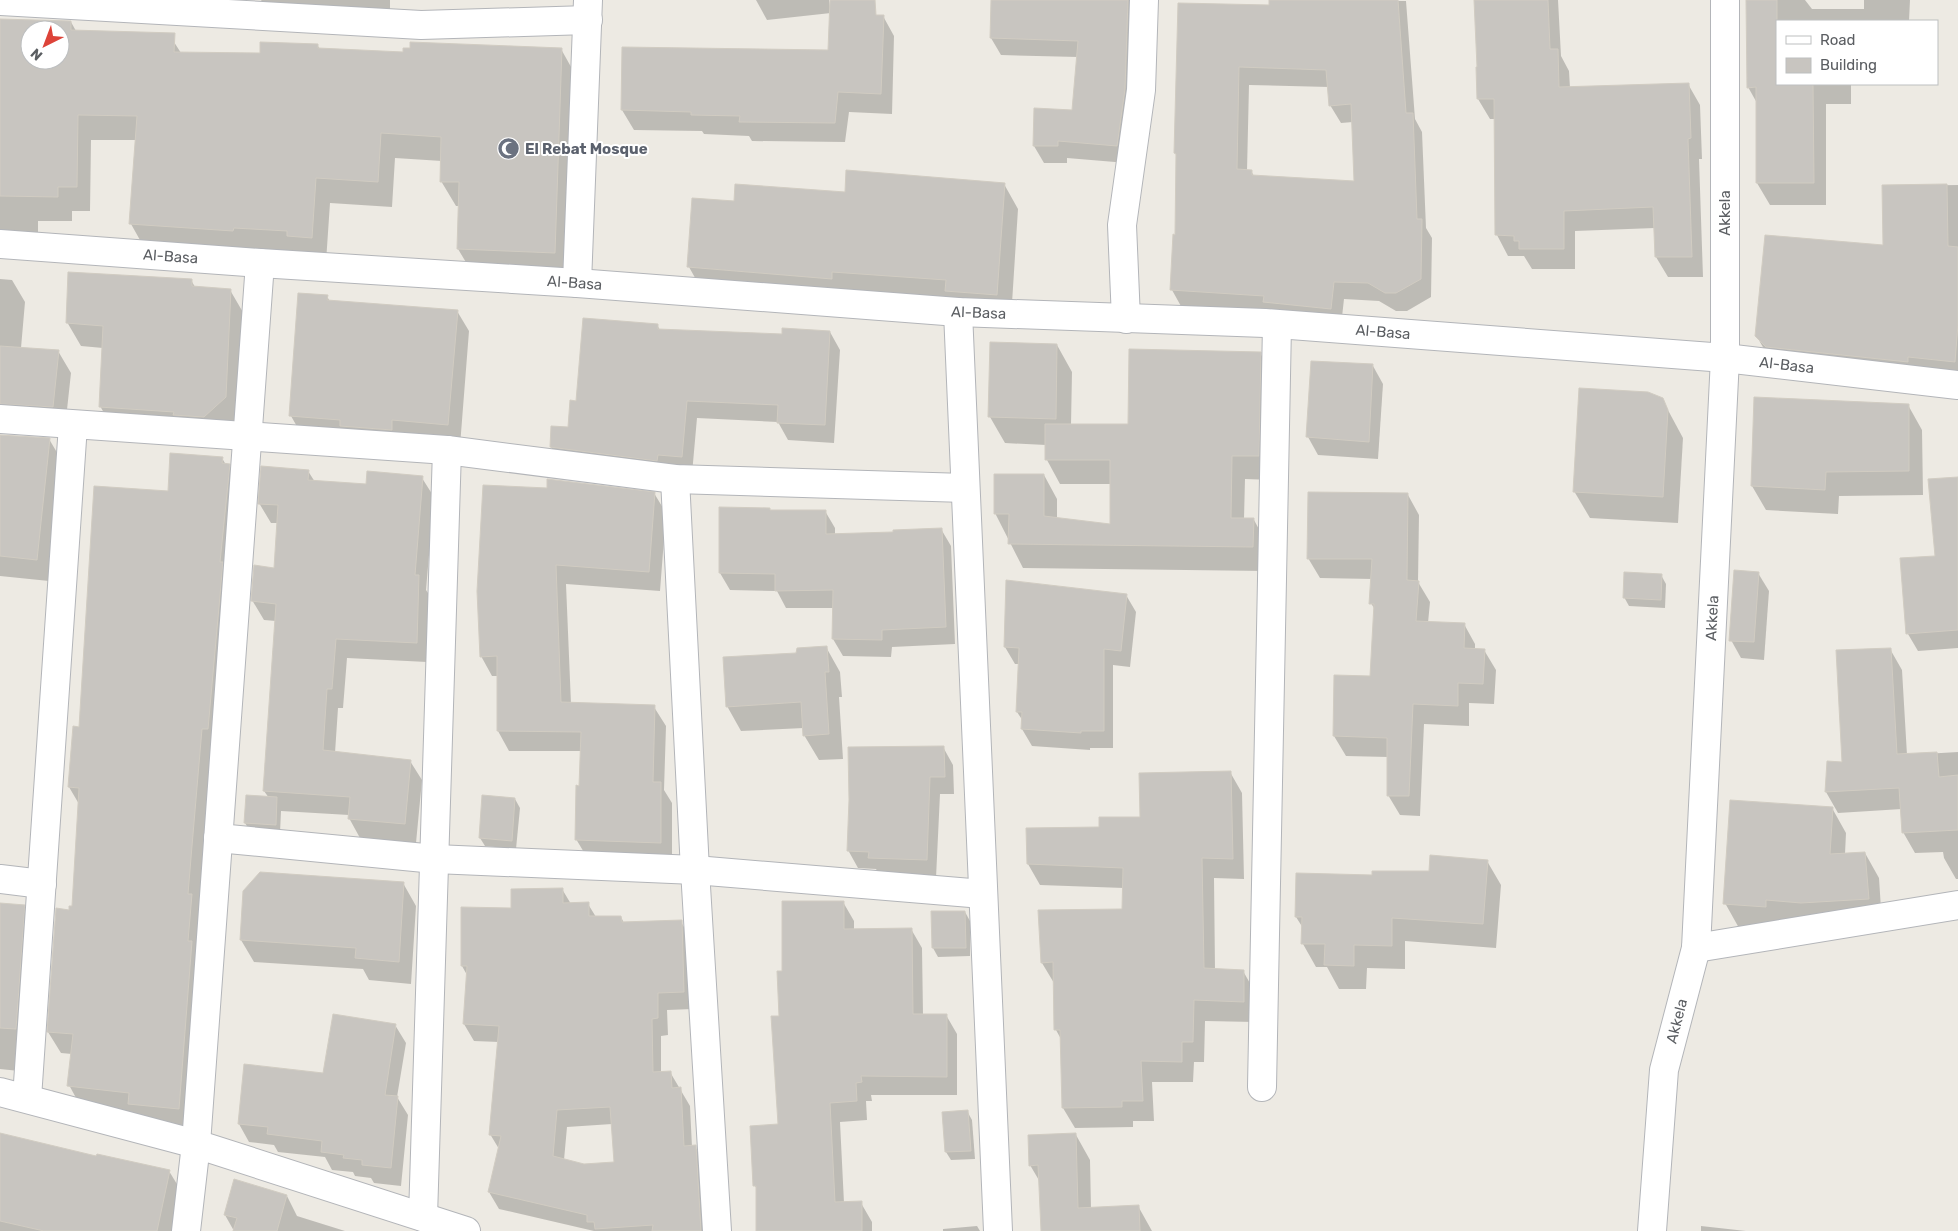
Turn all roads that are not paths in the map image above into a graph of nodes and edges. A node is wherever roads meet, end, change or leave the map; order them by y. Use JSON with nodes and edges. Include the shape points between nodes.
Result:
{"nodes":[{"id":1,"x":1144,"y":0,"type":"edge"},
{"id":2,"x":1725,"y":0,"type":"edge"},
{"id":3,"x":0,"y":1,"type":"edge"},
{"id":4,"x":588,"y":10,"type":"edge"},
{"id":5,"x":0,"y":244,"type":"edge"},
{"id":6,"x":260,"y":263,"type":"junction"},
{"id":7,"x":577,"y":282,"type":"junction"},
{"id":8,"x":958,"y":312,"type":"junction"},
{"id":9,"x":1126,"y":319,"type":"junction"},
{"id":10,"x":1277,"y":325,"type":"junction"},
{"id":11,"x":1725,"y":358,"type":"junction"},
{"id":12,"x":1958,"y":385,"type":"edge"},
{"id":13,"x":0,"y":418,"type":"edge"},
{"id":14,"x":73,"y":425,"type":"junction"},
{"id":15,"x":248,"y":436,"type":"junction"},
{"id":16,"x":446,"y":450,"type":"junction"},
{"id":17,"x":675,"y":479,"type":"junction"},
{"id":18,"x":965,"y":488,"type":"junction"},
{"id":19,"x":218,"y":838,"type":"junction"},
{"id":20,"x":435,"y":859,"type":"junction"},
{"id":21,"x":694,"y":870,"type":"junction"},
{"id":22,"x":0,"y":879,"type":"edge"},
{"id":23,"x":42,"y":884,"type":"junction"},
{"id":24,"x":983,"y":894,"type":"junction"},
{"id":25,"x":1958,"y":904,"type":"edge"},
{"id":26,"x":1696,"y":948,"type":"junction"},
{"id":27,"x":1262,"y":1087,"type":"dead end"},
{"id":28,"x":0,"y":1092,"type":"edge"},
{"id":29,"x":27,"y":1098,"type":"junction"},
{"id":30,"x":196,"y":1144,"type":"junction"},
{"id":31,"x":423,"y":1217,"type":"junction"},
{"id":32,"x":186,"y":1231,"type":"edge"},
{"id":33,"x":466,"y":1231,"type":"edge"},
{"id":34,"x":717,"y":1231,"type":"edge"},
{"id":35,"x":998,"y":1231,"type":"edge"},
{"id":36,"x":1652,"y":1231,"type":"edge"}],
"edges":[{"from":1,"to":9,"type":"street","via":[[1141,90],[1122,225]]},
{"from":2,"to":11,"type":"street","name":"Akkela"},
{"from":3,"to":4,"type":"street","via":[[421,25]]},
{"from":4,"to":7,"type":"street"},
{"from":5,"to":6,"type":"street","name":"Al-Basa"},
{"from":6,"to":7,"type":"street","name":"Al-Basa"},
{"from":6,"to":15,"type":"street"},
{"from":7,"to":8,"type":"street","name":"Al-Basa"},
{"from":8,"to":9,"type":"street","name":"Al-Basa"},
{"from":8,"to":18,"type":"street"},
{"from":9,"to":10,"type":"street","name":"Al-Basa"},
{"from":10,"to":11,"type":"street","name":"Al-Basa"},
{"from":10,"to":27,"type":"street"},
{"from":11,"to":12,"type":"street","name":"Al-Basa"},
{"from":11,"to":26,"type":"street","name":"Akkela"},
{"from":13,"to":14,"type":"street"},
{"from":14,"to":15,"type":"street"},
{"from":14,"to":23,"type":"street"},
{"from":15,"to":16,"type":"street"},
{"from":15,"to":19,"type":"street"},
{"from":16,"to":17,"type":"street"},
{"from":16,"to":20,"type":"street"},
{"from":17,"to":18,"type":"street"},
{"from":17,"to":21,"type":"street"},
{"from":18,"to":24,"type":"street"},
{"from":19,"to":20,"type":"street"},
{"from":19,"to":30,"type":"street"},
{"from":20,"to":21,"type":"street"},
{"from":20,"to":31,"type":"street"},
{"from":21,"to":24,"type":"street"},
{"from":21,"to":34,"type":"street"},
{"from":22,"to":23,"type":"street"},
{"from":23,"to":29,"type":"street"},
{"from":24,"to":35,"type":"street"},
{"from":25,"to":26,"type":"street"},
{"from":26,"to":36,"type":"street","name":"Akkela","via":[[1664,1070]]},
{"from":28,"to":29,"type":"street"},
{"from":29,"to":30,"type":"street"},
{"from":30,"to":31,"type":"street"},
{"from":30,"to":32,"type":"street"},
{"from":31,"to":33,"type":"street"}]}
